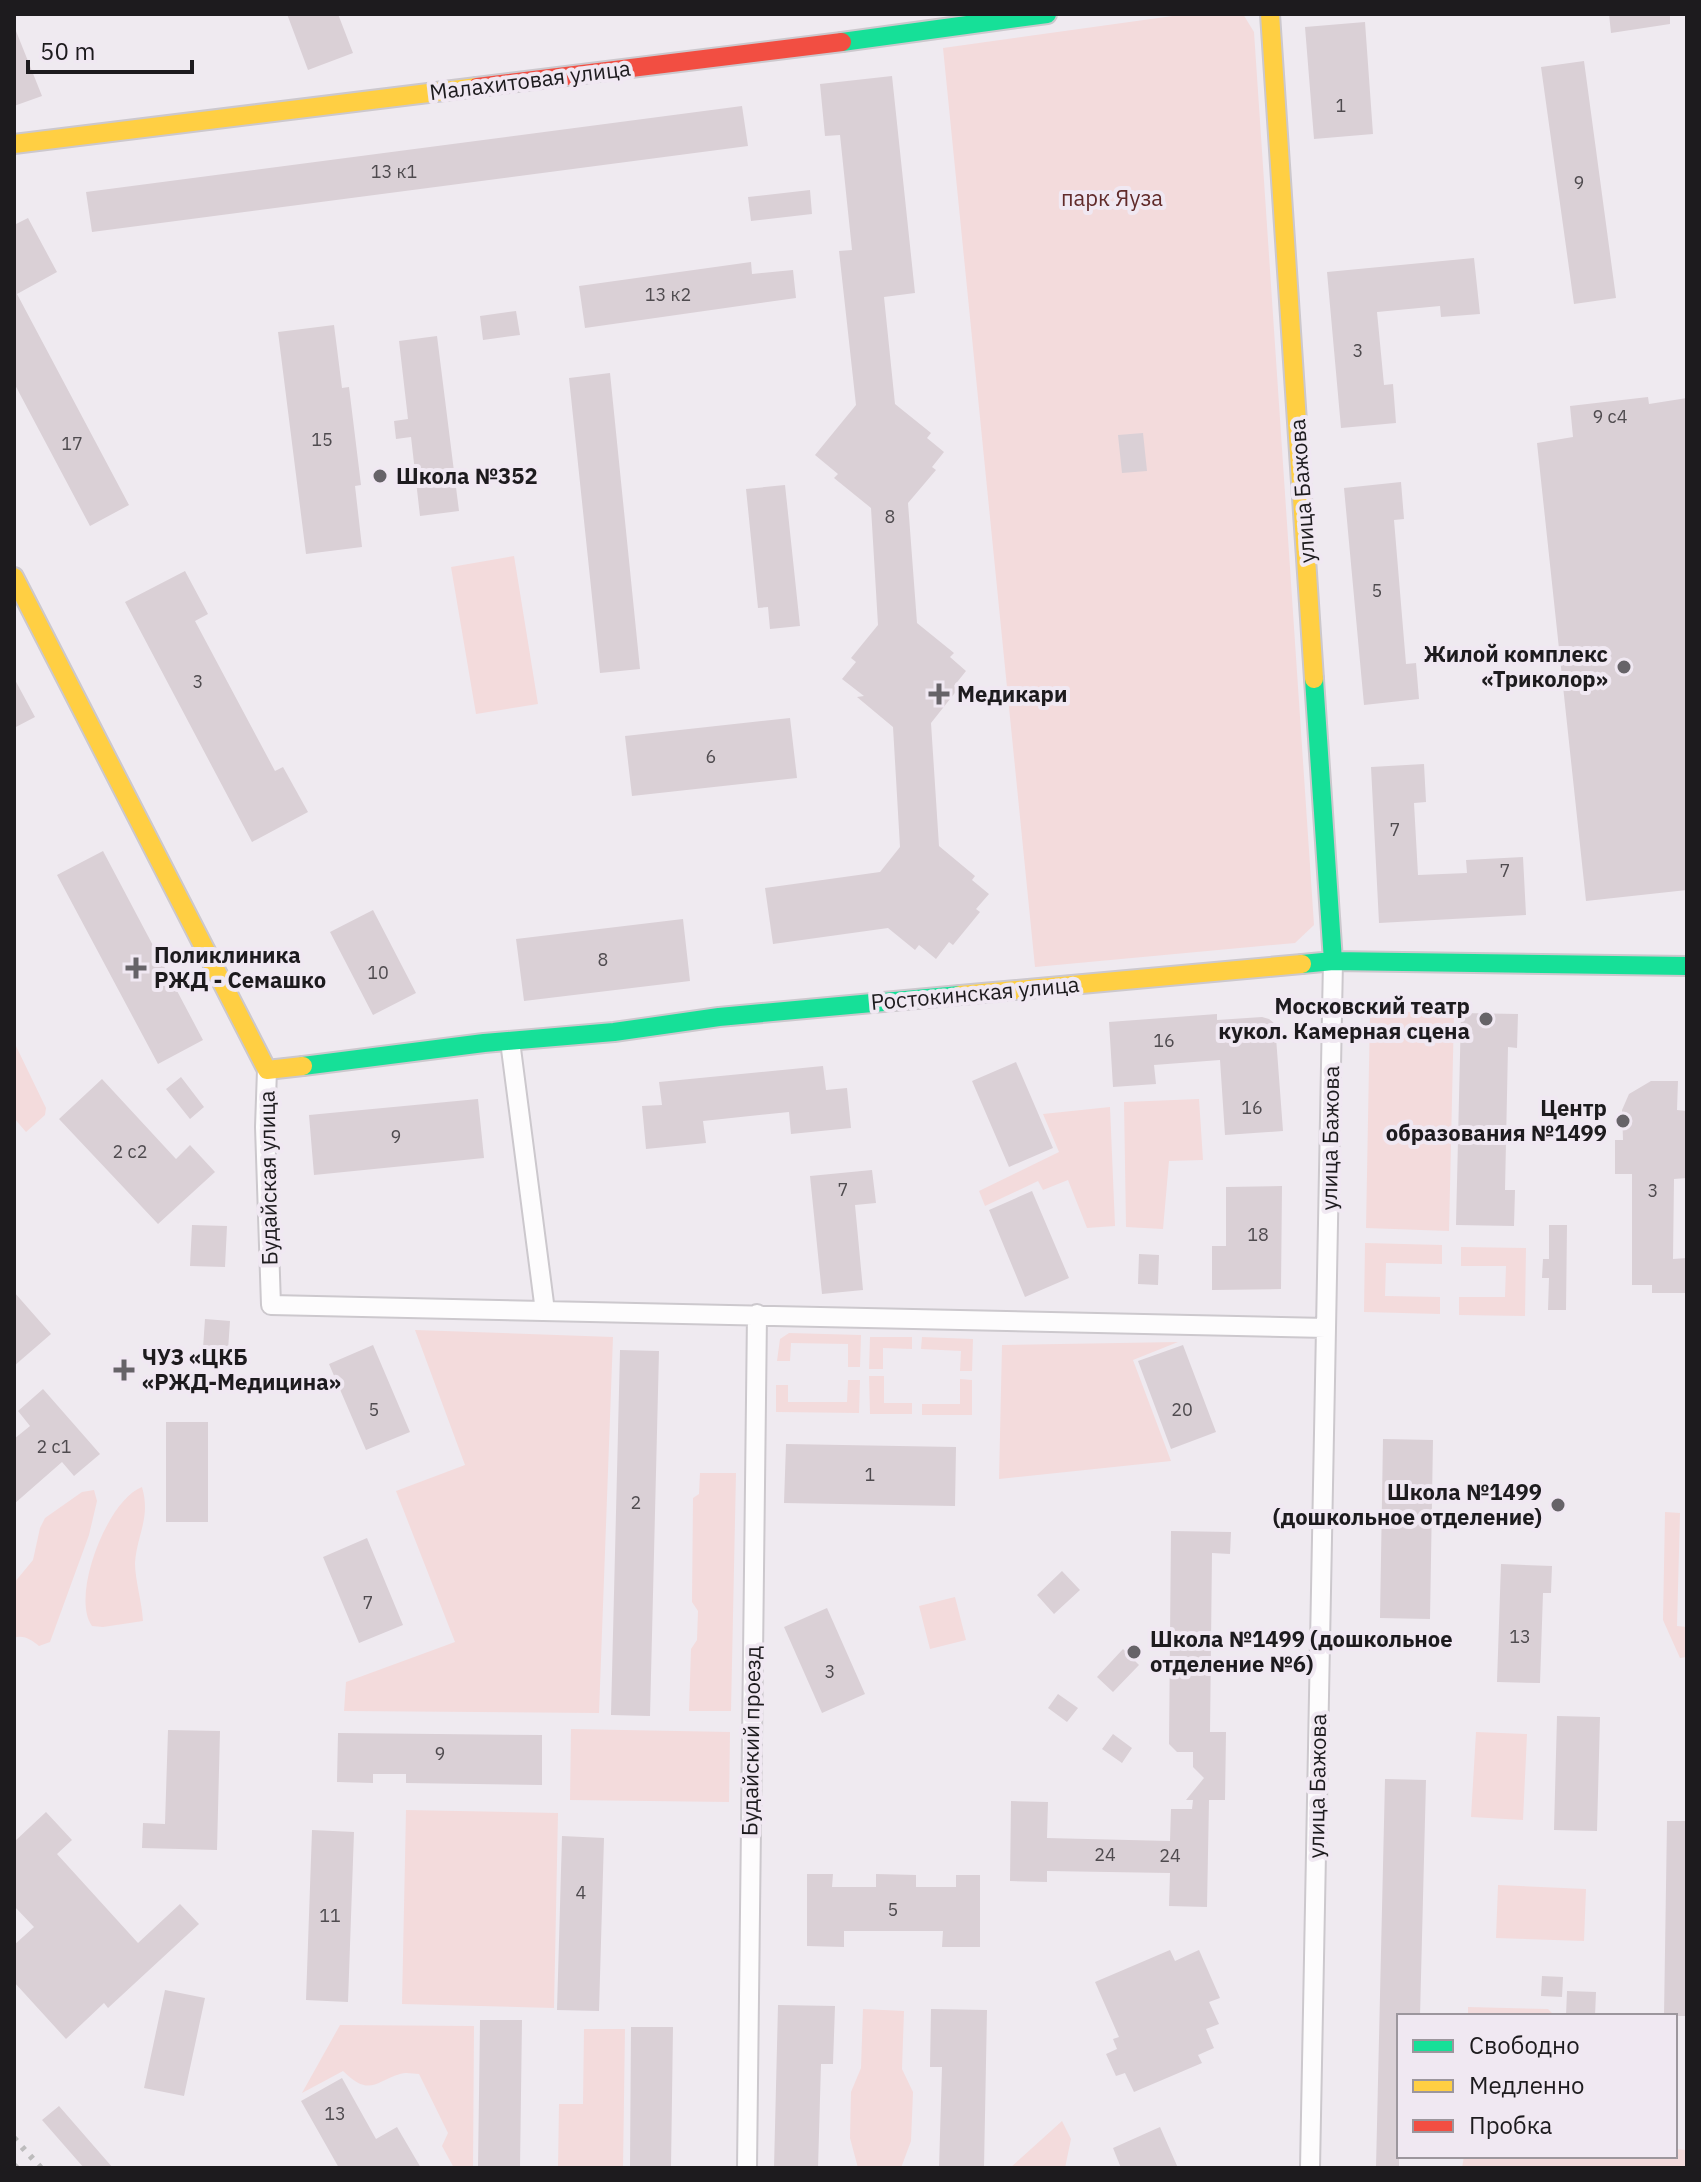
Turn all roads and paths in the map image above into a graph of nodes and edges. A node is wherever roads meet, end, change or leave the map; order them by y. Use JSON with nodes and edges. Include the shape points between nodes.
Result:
{"nodes":[{"id":1,"x":1047,"y":14,"type":"edge"},
{"id":2,"x":1270,"y":14,"type":"edge"},
{"id":3,"x":14,"y":144,"type":"edge"},
{"id":4,"x":14,"y":577,"type":"edge"},
{"id":5,"x":1333,"y":961,"type":"junction"},
{"id":6,"x":1687,"y":966,"type":"edge"},
{"id":7,"x":510,"y":1041,"type":"junction"},
{"id":8,"x":267,"y":1070,"type":"junction"},
{"id":9,"x":545,"y":1311,"type":"junction"},
{"id":10,"x":757,"y":1314,"type":"junction"},
{"id":11,"x":1326,"y":1328,"type":"junction"},
{"id":12,"x":747,"y":2168,"type":"edge"},
{"id":13,"x":1310,"y":2168,"type":"edge"}],
"edges":[{"from":1,"to":3,"type":"street","name":"Малахитовая улица"},
{"from":2,"to":5,"type":"street","name":"улица Бажова"},
{"from":4,"to":8,"type":"street","name":"Будайская улица"},
{"from":5,"to":6,"type":"street","name":"Ростокинская улица"},
{"from":5,"to":7,"type":"street","name":"Ростокинская улица","via":[[796,1009]]},
{"from":5,"to":11,"type":"street","name":"улица Бажова"},
{"from":7,"to":8,"type":"street","name":"Ростокинская улица"},
{"from":7,"to":9,"type":"street"},
{"from":8,"to":9,"type":"street","name":"Будайская улица","via":[[271,1305]]},
{"from":9,"to":10,"type":"street","name":"Будайская улица"},
{"from":10,"to":11,"type":"street","name":"Будайская улица"},
{"from":10,"to":12,"type":"street","name":"Будайский проезд"},
{"from":11,"to":13,"type":"street","name":"улица Бажова"}]}
